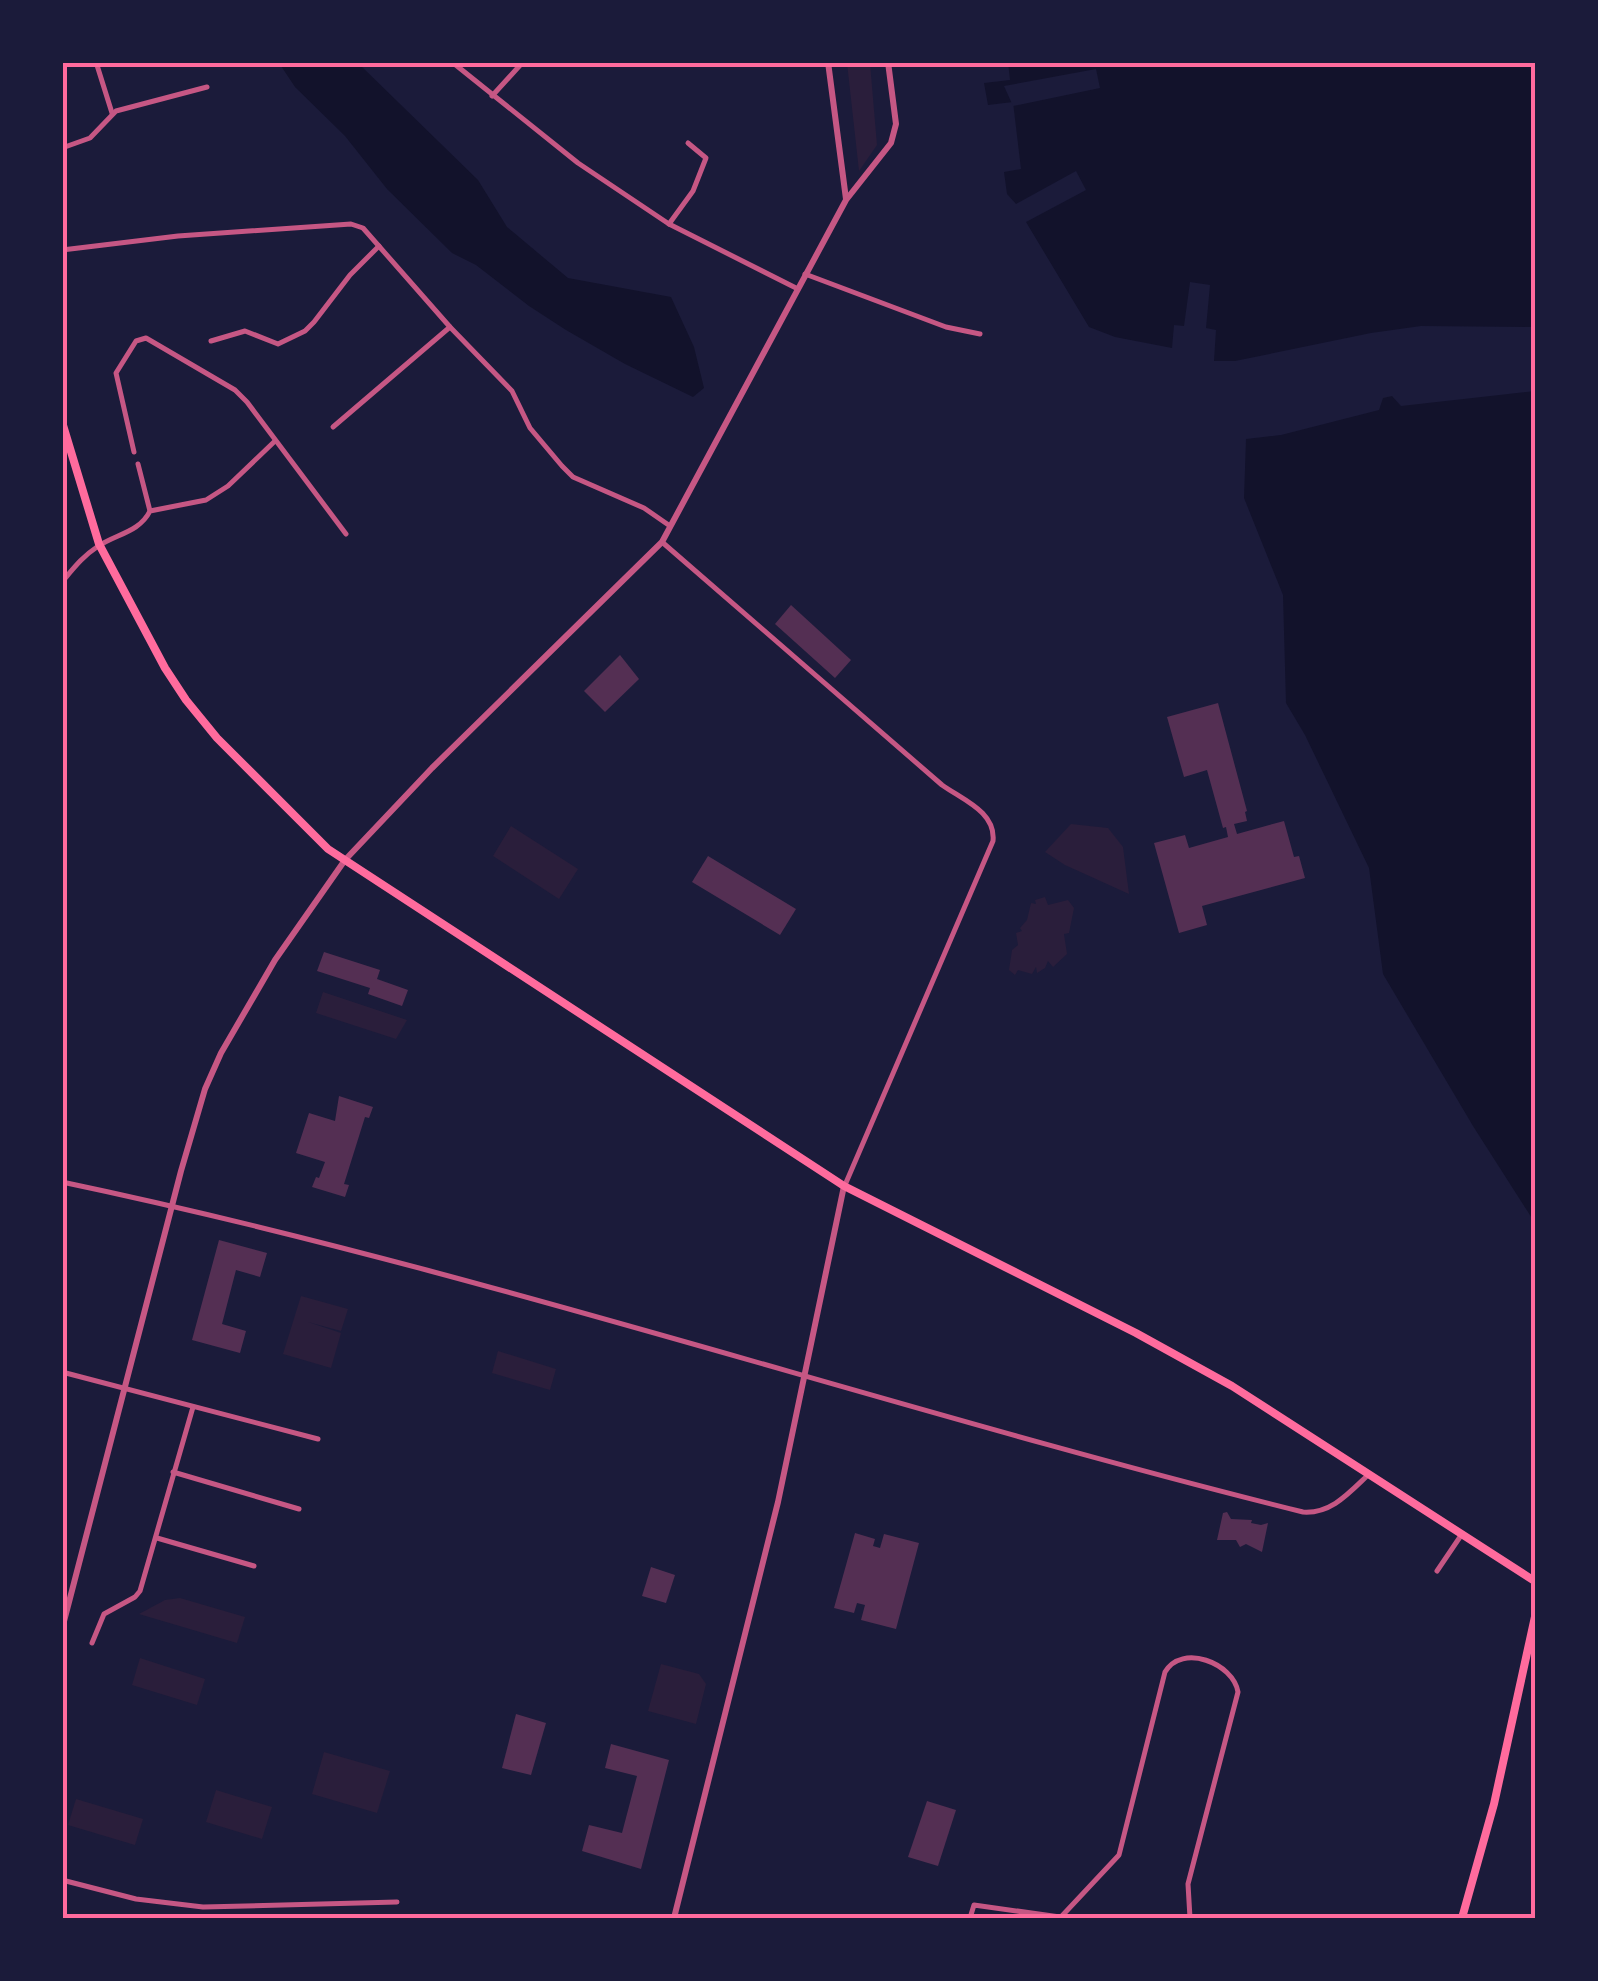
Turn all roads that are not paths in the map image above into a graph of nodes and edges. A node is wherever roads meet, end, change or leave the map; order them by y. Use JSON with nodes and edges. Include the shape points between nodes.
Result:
{"nodes":[{"id":1,"x":96,"y":62,"type":"edge"},
{"id":2,"x":452,"y":62,"type":"edge"},
{"id":3,"x":523,"y":62,"type":"edge"},
{"id":4,"x":828,"y":62,"type":"edge"},
{"id":5,"x":888,"y":62,"type":"edge"},
{"id":6,"x":206,"y":87,"type":"dead end"},
{"id":7,"x":492,"y":96,"type":"junction"},
{"id":8,"x":112,"y":113,"type":"junction"},
{"id":9,"x":688,"y":143,"type":"dead end"},
{"id":10,"x":62,"y":148,"type":"edge"},
{"id":11,"x":846,"y":200,"type":"junction"},
{"id":12,"x":669,"y":224,"type":"junction"},
{"id":13,"x":379,"y":246,"type":"junction"},
{"id":14,"x":62,"y":250,"type":"edge"},
{"id":15,"x":805,"y":274,"type":"junction"},
{"id":16,"x":798,"y":288,"type":"junction"},
{"id":17,"x":450,"y":327,"type":"junction"},
{"id":18,"x":980,"y":334,"type":"dead end"},
{"id":19,"x":211,"y":341,"type":"dead end"},
{"id":20,"x":62,"y":422,"type":"edge"},
{"id":21,"x":333,"y":427,"type":"dead end"},
{"id":22,"x":275,"y":441,"type":"junction"},
{"id":23,"x":134,"y":452,"type":"dead end"},
{"id":24,"x":138,"y":464,"type":"dead end"},
{"id":25,"x":150,"y":511,"type":"junction"},
{"id":26,"x":670,"y":526,"type":"junction"},
{"id":27,"x":346,"y":534,"type":"dead end"},
{"id":28,"x":662,"y":542,"type":"junction"},
{"id":29,"x":99,"y":544,"type":"junction"},
{"id":30,"x":63,"y":580,"type":"edge"},
{"id":31,"x":345,"y":860,"type":"junction"},
{"id":32,"x":62,"y":1182,"type":"edge"},
{"id":33,"x":844,"y":1186,"type":"junction"},
{"id":34,"x":172,"y":1205,"type":"junction"},
{"id":35,"x":62,"y":1372,"type":"edge"},
{"id":36,"x":804,"y":1378,"type":"junction"},
{"id":37,"x":124,"y":1388,"type":"junction"},
{"id":38,"x":192,"y":1406,"type":"junction"},
{"id":39,"x":318,"y":1438,"type":"dead end"},
{"id":40,"x":173,"y":1472,"type":"junction"},
{"id":41,"x":1370,"y":1473,"type":"junction"},
{"id":42,"x":299,"y":1508,"type":"dead end"},
{"id":43,"x":1462,"y":1534,"type":"junction"},
{"id":44,"x":157,"y":1538,"type":"junction"},
{"id":45,"x":254,"y":1566,"type":"dead end"},
{"id":46,"x":1437,"y":1572,"type":"dead end"},
{"id":47,"x":1536,"y":1582,"type":"edge"},
{"id":48,"x":1536,"y":1612,"type":"edge"},
{"id":49,"x":62,"y":1629,"type":"edge"},
{"id":50,"x":92,"y":1643,"type":"dead end"},
{"id":51,"x":62,"y":1880,"type":"edge"},
{"id":52,"x":397,"y":1902,"type":"dead end"},
{"id":53,"x":674,"y":1918,"type":"edge"},
{"id":54,"x":970,"y":1918,"type":"edge"},
{"id":55,"x":1064,"y":1918,"type":"edge"},
{"id":56,"x":1190,"y":1918,"type":"edge"},
{"id":57,"x":1462,"y":1918,"type":"edge"}],
"edges":[{"from":1,"to":8,"type":"street"},
{"from":2,"to":7,"type":"street"},
{"from":3,"to":7,"type":"street"},
{"from":4,"to":11,"type":"street"},
{"from":5,"to":11,"type":"street","via":[[894,134]]},
{"from":6,"to":8,"type":"street"},
{"from":7,"to":12,"type":"street"},
{"from":8,"to":10,"type":"street","via":[[90,138]]},
{"from":9,"to":12,"type":"street","via":[[706,158],[694,191]]},
{"from":11,"to":15,"type":"street"},
{"from":12,"to":16,"type":"street"},
{"from":13,"to":14,"type":"street","via":[[350,224]]},
{"from":13,"to":17,"type":"street"},
{"from":13,"to":19,"type":"street","via":[[305,331],[278,344],[245,330]]},
{"from":15,"to":16,"type":"street"},
{"from":15,"to":18,"type":"street"},
{"from":16,"to":26,"type":"street"},
{"from":17,"to":21,"type":"street"},
{"from":17,"to":26,"type":"street","via":[[512,391],[530,428],[573,477]]},
{"from":20,"to":29,"type":"main road"},
{"from":22,"to":23,"type":"street","via":[[234,390],[146,338],[136,340],[116,373]]},
{"from":22,"to":25,"type":"street","via":[[206,500]]},
{"from":22,"to":27,"type":"street"},
{"from":24,"to":25,"type":"street"},
{"from":25,"to":29,"type":"street","via":[[140,526]]},
{"from":26,"to":28,"type":"street"},
{"from":28,"to":31,"type":"street"},
{"from":28,"to":33,"type":"street","via":[[992,822],[993,842]]},
{"from":29,"to":30,"type":"street"},
{"from":29,"to":31,"type":"main road","via":[[186,700]]},
{"from":31,"to":33,"type":"main road"},
{"from":31,"to":34,"type":"street","via":[[220,1053]]},
{"from":32,"to":34,"type":"street"},
{"from":33,"to":36,"type":"street"},
{"from":33,"to":41,"type":"main road","via":[[1186,1360]]},
{"from":34,"to":36,"type":"street"},
{"from":34,"to":37,"type":"street"},
{"from":35,"to":37,"type":"street"},
{"from":36,"to":41,"type":"street","via":[[1303,1512],[1335,1504]]},
{"from":36,"to":53,"type":"street"},
{"from":37,"to":38,"type":"street"},
{"from":37,"to":49,"type":"street"},
{"from":38,"to":39,"type":"street"},
{"from":38,"to":40,"type":"street"},
{"from":40,"to":42,"type":"street"},
{"from":40,"to":44,"type":"street"},
{"from":41,"to":43,"type":"main road"},
{"from":43,"to":46,"type":"street"},
{"from":43,"to":47,"type":"main road"},
{"from":44,"to":45,"type":"street"},
{"from":44,"to":50,"type":"street","via":[[140,1591],[104,1614]]},
{"from":48,"to":57,"type":"main road"},
{"from":51,"to":52,"type":"street","via":[[203,1907]]},
{"from":54,"to":55,"type":"street","via":[[974,1905]]},
{"from":55,"to":56,"type":"street","via":[[1119,1855],[1166,1672],[1185,1658],[1222,1666],[1238,1692],[1188,1884]]}]}
